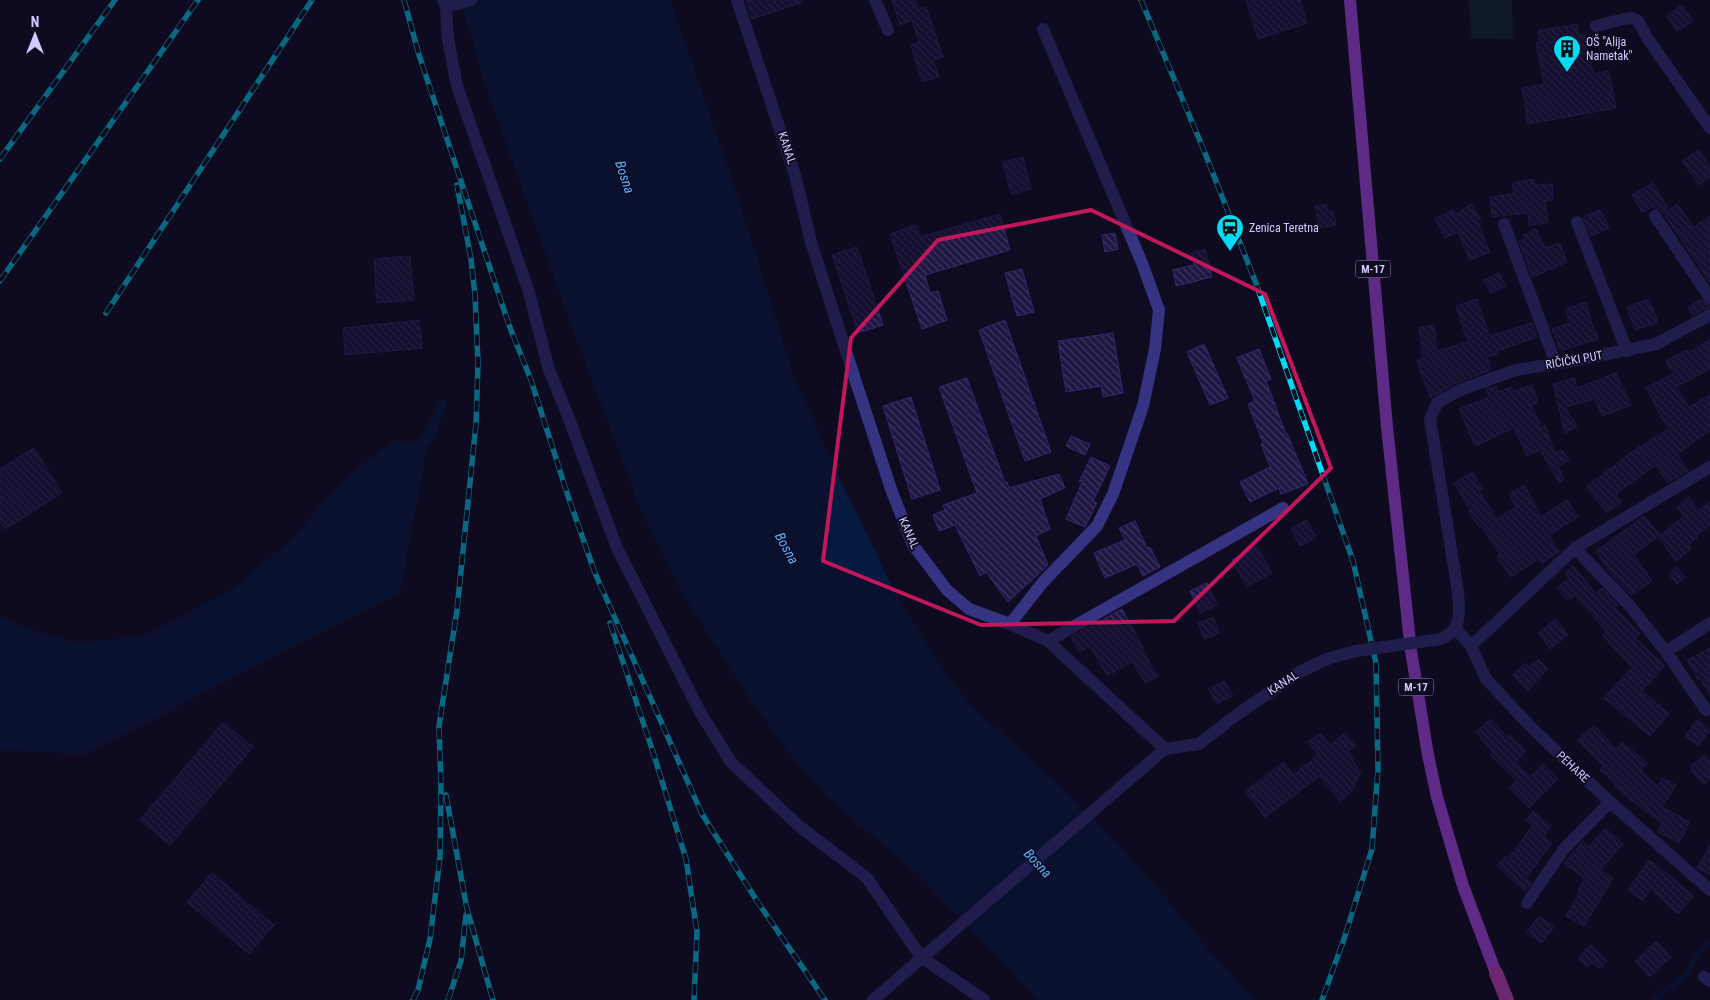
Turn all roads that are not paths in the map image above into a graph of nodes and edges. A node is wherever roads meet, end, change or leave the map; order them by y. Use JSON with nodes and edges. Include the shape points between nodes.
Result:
{"nodes":[{"id":1,"x":471,"y":0,"type":"edge"},
{"id":2,"x":737,"y":0,"type":"edge"},
{"id":3,"x":875,"y":0,"type":"edge"},
{"id":4,"x":1350,"y":0,"type":"edge"},
{"id":5,"x":448,"y":4,"type":"edge"},
{"id":6,"x":1596,"y":26,"type":"dead end"},
{"id":7,"x":1043,"y":29,"type":"dead end"},
{"id":8,"x":888,"y":30,"type":"dead end"},
{"id":9,"x":1710,"y":128,"type":"edge"},
{"id":10,"x":1655,"y":216,"type":"dead end"},
{"id":11,"x":1577,"y":222,"type":"dead end"},
{"id":12,"x":1504,"y":224,"type":"dead end"},
{"id":13,"x":1710,"y":298,"type":"edge"},
{"id":14,"x":1710,"y":315,"type":"edge"},
{"id":15,"x":1626,"y":351,"type":"junction"},
{"id":16,"x":1556,"y":364,"type":"junction"},
{"id":17,"x":1710,"y":467,"type":"edge"},
{"id":18,"x":1283,"y":508,"type":"dead end"},
{"id":19,"x":1574,"y":548,"type":"junction"},
{"id":20,"x":1710,"y":622,"type":"edge"},
{"id":21,"x":1010,"y":624,"type":"junction"},
{"id":22,"x":1456,"y":629,"type":"junction"},
{"id":23,"x":1048,"y":641,"type":"junction"},
{"id":24,"x":1471,"y":646,"type":"junction"},
{"id":25,"x":1666,"y":652,"type":"junction"},
{"id":26,"x":1706,"y":710,"type":"dead end"},
{"id":27,"x":1165,"y":749,"type":"junction"},
{"id":28,"x":1610,"y":802,"type":"junction"},
{"id":29,"x":1710,"y":890,"type":"edge"},
{"id":30,"x":1527,"y":903,"type":"dead end"},
{"id":31,"x":921,"y":957,"type":"junction"},
{"id":32,"x":1496,"y":974,"type":"junction"},
{"id":33,"x":873,"y":1000,"type":"edge"},
{"id":34,"x":984,"y":1000,"type":"edge"},
{"id":35,"x":1500,"y":1000,"type":"edge"},
{"id":36,"x":1508,"y":1000,"type":"edge"}],
"edges":[{"from":1,"to":5,"type":"street"},
{"from":2,"to":21,"type":"street","name":"KANAL","via":[[795,175],[811,242],[850,364],[913,546],[947,590],[969,608]]},
{"from":3,"to":8,"type":"street"},
{"from":4,"to":32,"type":"main road","number":"M-17","via":[[1386,427],[1411,651],[1437,797],[1463,886]]},
{"from":5,"to":31,"type":"street","via":[[448,39],[457,86],[528,289],[549,370],[617,548],[700,712],[731,762],[799,826],[867,878]]},
{"from":6,"to":9,"type":"street","via":[[1632,18],[1638,21]]},
{"from":7,"to":21,"type":"street","via":[[1160,310],[1143,406],[1113,494],[1097,526],[1043,582]]},
{"from":10,"to":13,"type":"street"},
{"from":11,"to":15,"type":"street"},
{"from":12,"to":16,"type":"street"},
{"from":14,"to":15,"type":"street","name":"RIČIČKI PUT","via":[[1656,344]]},
{"from":15,"to":16,"type":"street","name":"RIČIČKI PUT"},
{"from":16,"to":22,"type":"street","name":"RIČIČKI PUT","via":[[1516,370],[1460,390],[1437,403],[1430,419],[1458,592],[1459,620]]},
{"from":17,"to":19,"type":"street"},
{"from":18,"to":23,"type":"street"},
{"from":19,"to":24,"type":"street"},
{"from":19,"to":25,"type":"street","via":[[1630,606]]},
{"from":20,"to":25,"type":"street"},
{"from":21,"to":23,"type":"street","name":"KANAL"},
{"from":22,"to":24,"type":"street","name":"PEHARE"},
{"from":22,"to":27,"type":"street","name":"KANAL","bridge":true,"via":[[1441,639],[1356,651],[1327,659],[1300,672],[1199,744]]},
{"from":23,"to":27,"type":"street","name":"KANAL"},
{"from":24,"to":28,"type":"street","name":"PEHARE","via":[[1486,679],[1531,728]]},
{"from":25,"to":26,"type":"street"},
{"from":27,"to":31,"type":"street"},
{"from":28,"to":29,"type":"street","name":"PEHARE"},
{"from":28,"to":30,"type":"street","via":[[1563,850]]},
{"from":31,"to":33,"type":"street"},
{"from":31,"to":34,"type":"street"},
{"from":32,"to":35,"type":"highway"},
{"from":32,"to":36,"type":"highway","number":"M-17"}]}
